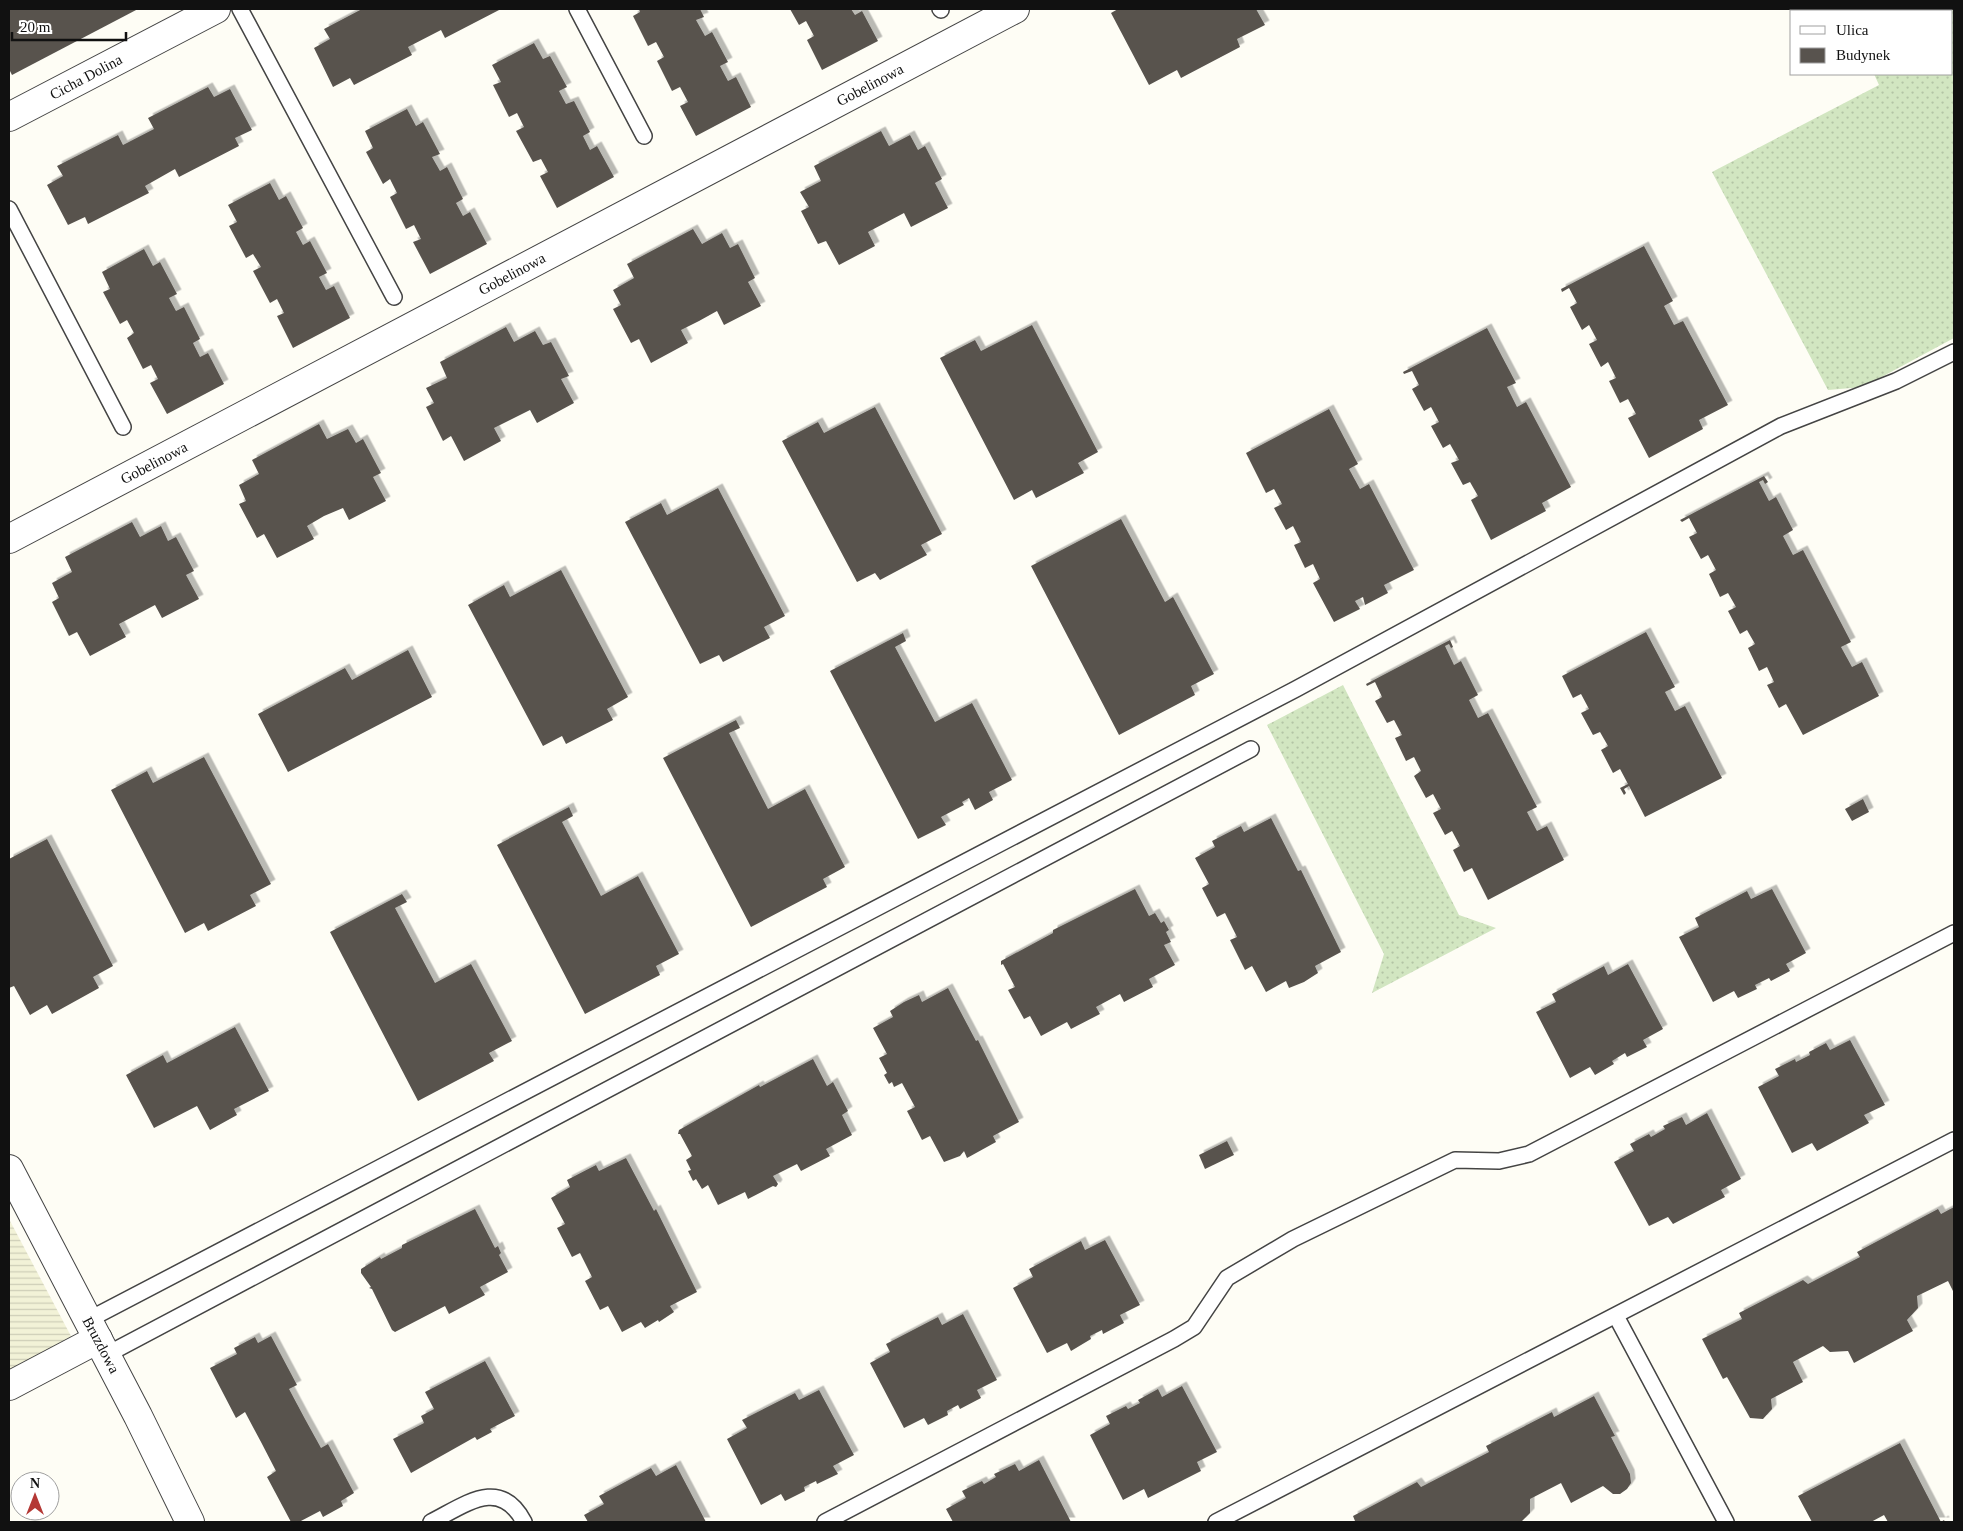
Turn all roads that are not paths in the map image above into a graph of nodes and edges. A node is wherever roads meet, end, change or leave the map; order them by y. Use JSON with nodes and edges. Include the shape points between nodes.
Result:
{"nodes":[{"id":1,"x":216,"y":9,"type":"edge"},
{"id":2,"x":240,"y":9,"type":"edge"},
{"id":3,"x":577,"y":9,"type":"edge"},
{"id":4,"x":1015,"y":9,"type":"edge"},
{"id":5,"x":9,"y":117,"type":"edge"},
{"id":6,"x":644,"y":136,"type":"dead end"},
{"id":7,"x":9,"y":208,"type":"edge"},
{"id":8,"x":394,"y":297,"type":"dead end"},
{"id":9,"x":1954,"y":352,"type":"edge"},
{"id":10,"x":123,"y":427,"type":"dead end"},
{"id":11,"x":9,"y":539,"type":"edge"},
{"id":12,"x":1251,"y":749,"type":"dead end"},
{"id":13,"x":1954,"y":933,"type":"edge"},
{"id":14,"x":1954,"y":1140,"type":"edge"},
{"id":15,"x":9,"y":1169,"type":"edge"},
{"id":16,"x":1616,"y":1316,"type":"junction"},
{"id":17,"x":98,"y":1338,"type":"junction"},
{"id":18,"x":9,"y":1386,"type":"edge"},
{"id":19,"x":190,"y":1522,"type":"edge"},
{"id":20,"x":431,"y":1522,"type":"edge"},
{"id":21,"x":524,"y":1522,"type":"edge"},
{"id":22,"x":825,"y":1522,"type":"edge"},
{"id":23,"x":1216,"y":1522,"type":"edge"},
{"id":24,"x":1726,"y":1522,"type":"edge"}],
"edges":[{"from":1,"to":5,"type":"street","name":"Cicha Dolina"},
{"from":2,"to":8,"type":"lane"},
{"from":3,"to":6,"type":"lane"},
{"from":4,"to":11,"type":"street","name":"Gobelinowa"},
{"from":7,"to":10,"type":"lane"},
{"from":9,"to":17,"type":"lane","via":[[1896,381],[1781,426]]},
{"from":12,"to":17,"type":"lane"},
{"from":13,"to":22,"type":"lane","via":[[1529,1154],[1499,1161],[1455,1160],[1293,1239],[1227,1278],[1194,1327]]},
{"from":14,"to":16,"type":"lane"},
{"from":15,"to":17,"type":"street","name":"Bruzdowa"},
{"from":16,"to":23,"type":"lane"},
{"from":16,"to":24,"type":"lane"},
{"from":17,"to":18,"type":"street"},
{"from":17,"to":19,"type":"street","name":"Bruzdowa"},
{"from":20,"to":21,"type":"lane","via":[[478,1498],[494,1496],[518,1510]]}]}
